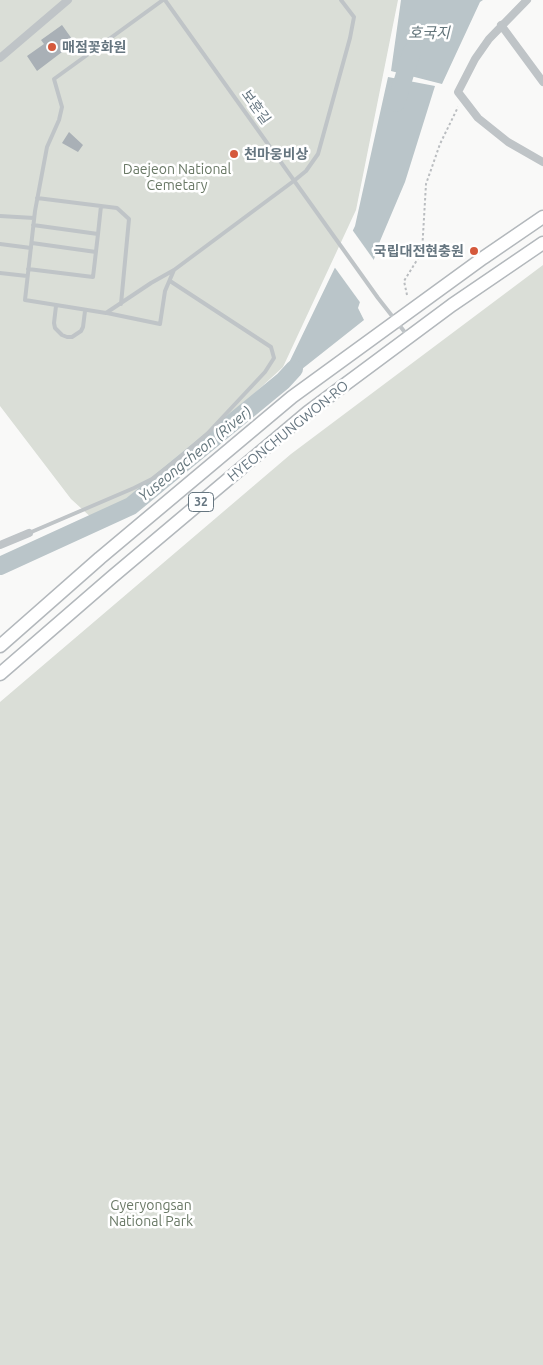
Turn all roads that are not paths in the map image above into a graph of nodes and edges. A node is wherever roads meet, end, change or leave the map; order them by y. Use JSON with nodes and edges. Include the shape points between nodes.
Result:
{"nodes":[{"id":1,"x":68,"y":0,"type":"edge"},
{"id":2,"x":164,"y":0,"type":"edge"},
{"id":3,"x":341,"y":0,"type":"edge"},
{"id":4,"x":527,"y":0,"type":"edge"},
{"id":5,"x":501,"y":26,"type":"junction"},
{"id":6,"x":0,"y":58,"type":"edge"},
{"id":7,"x":543,"y":82,"type":"edge"},
{"id":8,"x":543,"y":162,"type":"edge"},
{"id":9,"x":295,"y":180,"type":"junction"},
{"id":10,"x":37,"y":198,"type":"junction"},
{"id":11,"x":101,"y":206,"type":"junction"},
{"id":12,"x":0,"y":216,"type":"edge"},
{"id":13,"x":543,"y":216,"type":"edge"},
{"id":14,"x":34,"y":218,"type":"junction"},
{"id":15,"x":33,"y":225,"type":"junction"},
{"id":16,"x":98,"y":234,"type":"junction"},
{"id":17,"x":543,"y":243,"type":"edge"},
{"id":18,"x":0,"y":244,"type":"edge"},
{"id":19,"x":31,"y":246,"type":"junction"},
{"id":20,"x":96,"y":252,"type":"junction"},
{"id":21,"x":28,"y":269,"type":"junction"},
{"id":22,"x":174,"y":270,"type":"junction"},
{"id":23,"x":0,"y":273,"type":"edge"},
{"id":24,"x":27,"y":276,"type":"junction"},
{"id":25,"x":170,"y":281,"type":"junction"},
{"id":26,"x":121,"y":304,"type":"junction"},
{"id":27,"x":56,"y":306,"type":"junction"},
{"id":28,"x":85,"y":311,"type":"junction"},
{"id":29,"x":106,"y":313,"type":"junction"},
{"id":30,"x":396,"y":320,"type":"junction"},
{"id":31,"x":408,"y":337,"type":"junction"},
{"id":32,"x":29,"y":534,"type":"joint"},
{"id":33,"x":0,"y":545,"type":"edge"},
{"id":34,"x":0,"y":646,"type":"edge"},
{"id":35,"x":0,"y":674,"type":"edge"}],
"edges":[{"from":1,"to":6,"type":"street"},
{"from":2,"to":9,"type":"lane","name":"보훈길"},
{"from":2,"to":10,"type":"lane","via":[[54,79],[62,107],[46,147]]},
{"from":3,"to":9,"type":"lane","via":[[354,17],[350,38],[318,154]]},
{"from":4,"to":5,"type":"street"},
{"from":5,"to":7,"type":"street"},
{"from":5,"to":8,"type":"street","via":[[489,39],[458,92],[478,118],[508,142]]},
{"from":9,"to":22,"type":"lane"},
{"from":9,"to":30,"type":"lane","name":"보훈길"},
{"from":10,"to":11,"type":"lane"},
{"from":10,"to":14,"type":"lane"},
{"from":11,"to":16,"type":"lane"},
{"from":11,"to":26,"type":"lane","via":[[117,208],[129,220]]},
{"from":12,"to":14,"type":"lane"},
{"from":13,"to":30,"type":"main road","name":"HYEONCHUNGWON-RO","number":"32"},
{"from":14,"to":15,"type":"lane"},
{"from":15,"to":16,"type":"lane"},
{"from":15,"to":19,"type":"lane"},
{"from":16,"to":20,"type":"lane"},
{"from":17,"to":31,"type":"main road","name":"HYEONCHUNGWON-RO","number":"32"},
{"from":18,"to":19,"type":"lane"},
{"from":19,"to":20,"type":"lane"},
{"from":19,"to":21,"type":"lane"},
{"from":20,"to":21,"type":"lane","via":[[93,277]]},
{"from":21,"to":24,"type":"lane"},
{"from":22,"to":25,"type":"lane"},
{"from":22,"to":26,"type":"lane"},
{"from":23,"to":24,"type":"lane"},
{"from":24,"to":27,"type":"lane","via":[[25,300]]},
{"from":25,"to":29,"type":"lane","via":[[165,291],[160,324]]},
{"from":25,"to":32,"type":"lane","via":[[271,347],[274,358],[265,372],[207,434],[152,479]]},
{"from":26,"to":29,"type":"lane"},
{"from":27,"to":28,"type":"lane"},
{"from":27,"to":28,"type":"lane","via":[[55,328],[67,337],[81,331]]},
{"from":28,"to":29,"type":"lane"},
{"from":30,"to":31,"type":"lane","name":"보훈길"},
{"from":30,"to":34,"type":"main road","name":"HYEONCHUNGWON-RO","number":"32","via":[[292,397]]},
{"from":31,"to":35,"type":"main road","name":"HYEONCHUNGWON-RO","number":"32","via":[[308,412]]},
{"from":32,"to":33,"type":"street"}]}
